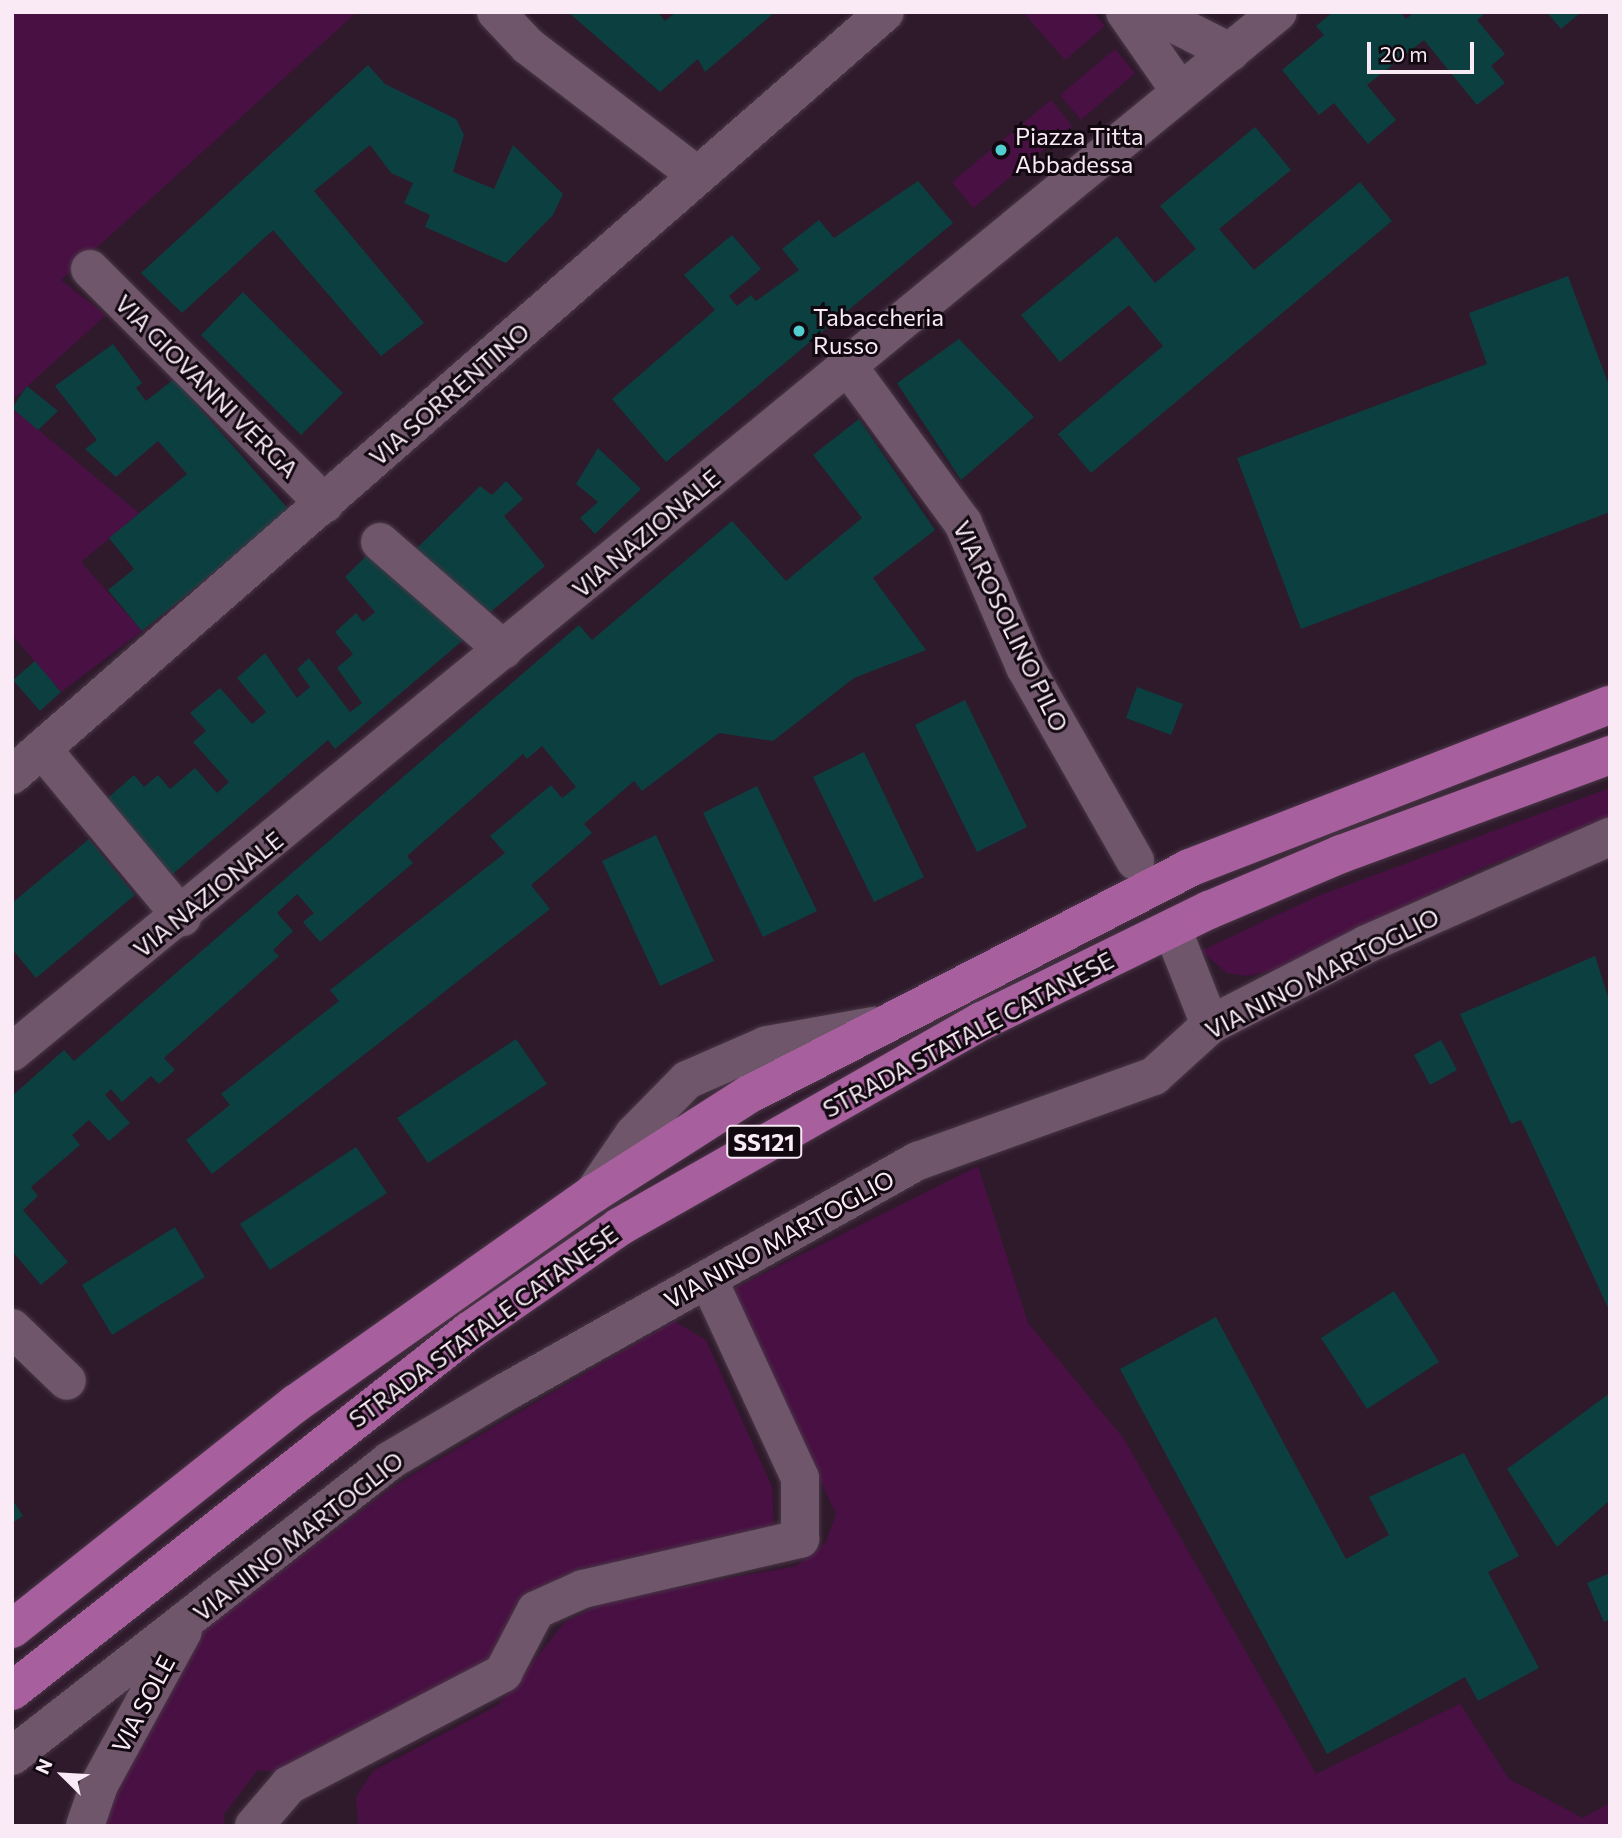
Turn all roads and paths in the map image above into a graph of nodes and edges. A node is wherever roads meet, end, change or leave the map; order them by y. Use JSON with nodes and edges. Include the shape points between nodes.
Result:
{"nodes":[{"id":1,"x":496,"y":12,"type":"edge"},
{"id":2,"x":885,"y":12,"type":"edge"},
{"id":3,"x":1125,"y":12,"type":"edge"},
{"id":4,"x":1151,"y":12,"type":"edge"},
{"id":5,"x":1278,"y":12,"type":"edge"},
{"id":6,"x":1230,"y":52,"type":"junction"},
{"id":7,"x":1180,"y":91,"type":"junction"},
{"id":8,"x":697,"y":175,"type":"junction"},
{"id":9,"x":90,"y":269,"type":"dead end"},
{"id":10,"x":848,"y":366,"type":"junction"},
{"id":11,"x":325,"y":504,"type":"junction"},
{"id":12,"x":380,"y":542,"type":"dead end"},
{"id":13,"x":504,"y":650,"type":"junction"},
{"id":14,"x":1610,"y":705,"type":"edge"},
{"id":15,"x":42,"y":749,"type":"junction"},
{"id":16,"x":1610,"y":755,"type":"edge"},
{"id":17,"x":12,"y":775,"type":"edge"},
{"id":18,"x":1610,"y":837,"type":"edge"},
{"id":19,"x":1135,"y":861,"type":"dead end"},
{"id":20,"x":182,"y":917,"type":"junction"},
{"id":21,"x":1179,"y":946,"type":"dead end"},
{"id":22,"x":1210,"y":1025,"type":"junction"},
{"id":23,"x":12,"y":1052,"type":"edge"},
{"id":24,"x":708,"y":1279,"type":"junction"},
{"id":25,"x":12,"y":1328,"type":"edge"},
{"id":26,"x":67,"y":1381,"type":"dead end"},
{"id":27,"x":187,"y":1622,"type":"junction"},
{"id":28,"x":12,"y":1629,"type":"edge"},
{"id":29,"x":12,"y":1691,"type":"edge"},
{"id":30,"x":12,"y":1756,"type":"edge"},
{"id":31,"x":85,"y":1826,"type":"edge"},
{"id":32,"x":254,"y":1826,"type":"edge"}],
"edges":[{"from":1,"to":8,"type":"street","via":[[528,46]]},
{"from":2,"to":8,"type":"street","name":"VIA SORRENTINO"},
{"from":3,"to":7,"type":"street"},
{"from":4,"to":6,"type":"street"},
{"from":5,"to":6,"type":"street","name":"VIA NAZIONALE"},
{"from":6,"to":7,"type":"street","name":"VIA NAZIONALE"},
{"from":7,"to":10,"type":"street","name":"VIA NAZIONALE"},
{"from":8,"to":11,"type":"street","name":"VIA SORRENTINO"},
{"from":9,"to":11,"type":"street","name":"VIA GIOVANNI VERGA"},
{"from":10,"to":13,"type":"street","name":"VIA NAZIONALE"},
{"from":10,"to":19,"type":"street","name":"VIA ROSOLINO PILO","via":[[963,523],[1025,667]]},
{"from":11,"to":15,"type":"street","name":"VIA SORRENTINO"},
{"from":12,"to":13,"type":"street"},
{"from":13,"to":20,"type":"street","name":"VIA NAZIONALE"},
{"from":14,"to":28,"type":"main road","name":"STRADA STATALE CATANESE","number":"SS121","via":[[1189,868],[874,1026],[748,1095],[593,1194],[295,1404]]},
{"from":15,"to":17,"type":"street","name":"VIA SORRENTINO"},
{"from":15,"to":20,"type":"street"},
{"from":16,"to":29,"type":"main road","name":"STRADA STATALE CATANESE","number":"SS121","via":[[1341,854],[1209,910],[982,1021],[631,1220],[458,1339]]},
{"from":18,"to":22,"type":"street","name":"VIA NINO MARTOGLIO","via":[[1367,944]]},
{"from":20,"to":23,"type":"street","name":"VIA NAZIONALE"},
{"from":21,"to":22,"type":"street"},
{"from":22,"to":24,"type":"street","name":"VIA NINO MARTOGLIO","via":[[1154,1076],[918,1161]]},
{"from":24,"to":27,"type":"street","name":"VIA NINO MARTOGLIO","via":[[389,1461]]},
{"from":24,"to":32,"type":"street","via":[[800,1478],[800,1539],[583,1589],[536,1610],[503,1674],[289,1785]]},
{"from":25,"to":26,"type":"street"},
{"from":27,"to":30,"type":"street","name":"VIA NINO MARTOGLIO"},
{"from":27,"to":31,"type":"street","name":"VIA SOLE","via":[[99,1785]]}]}
